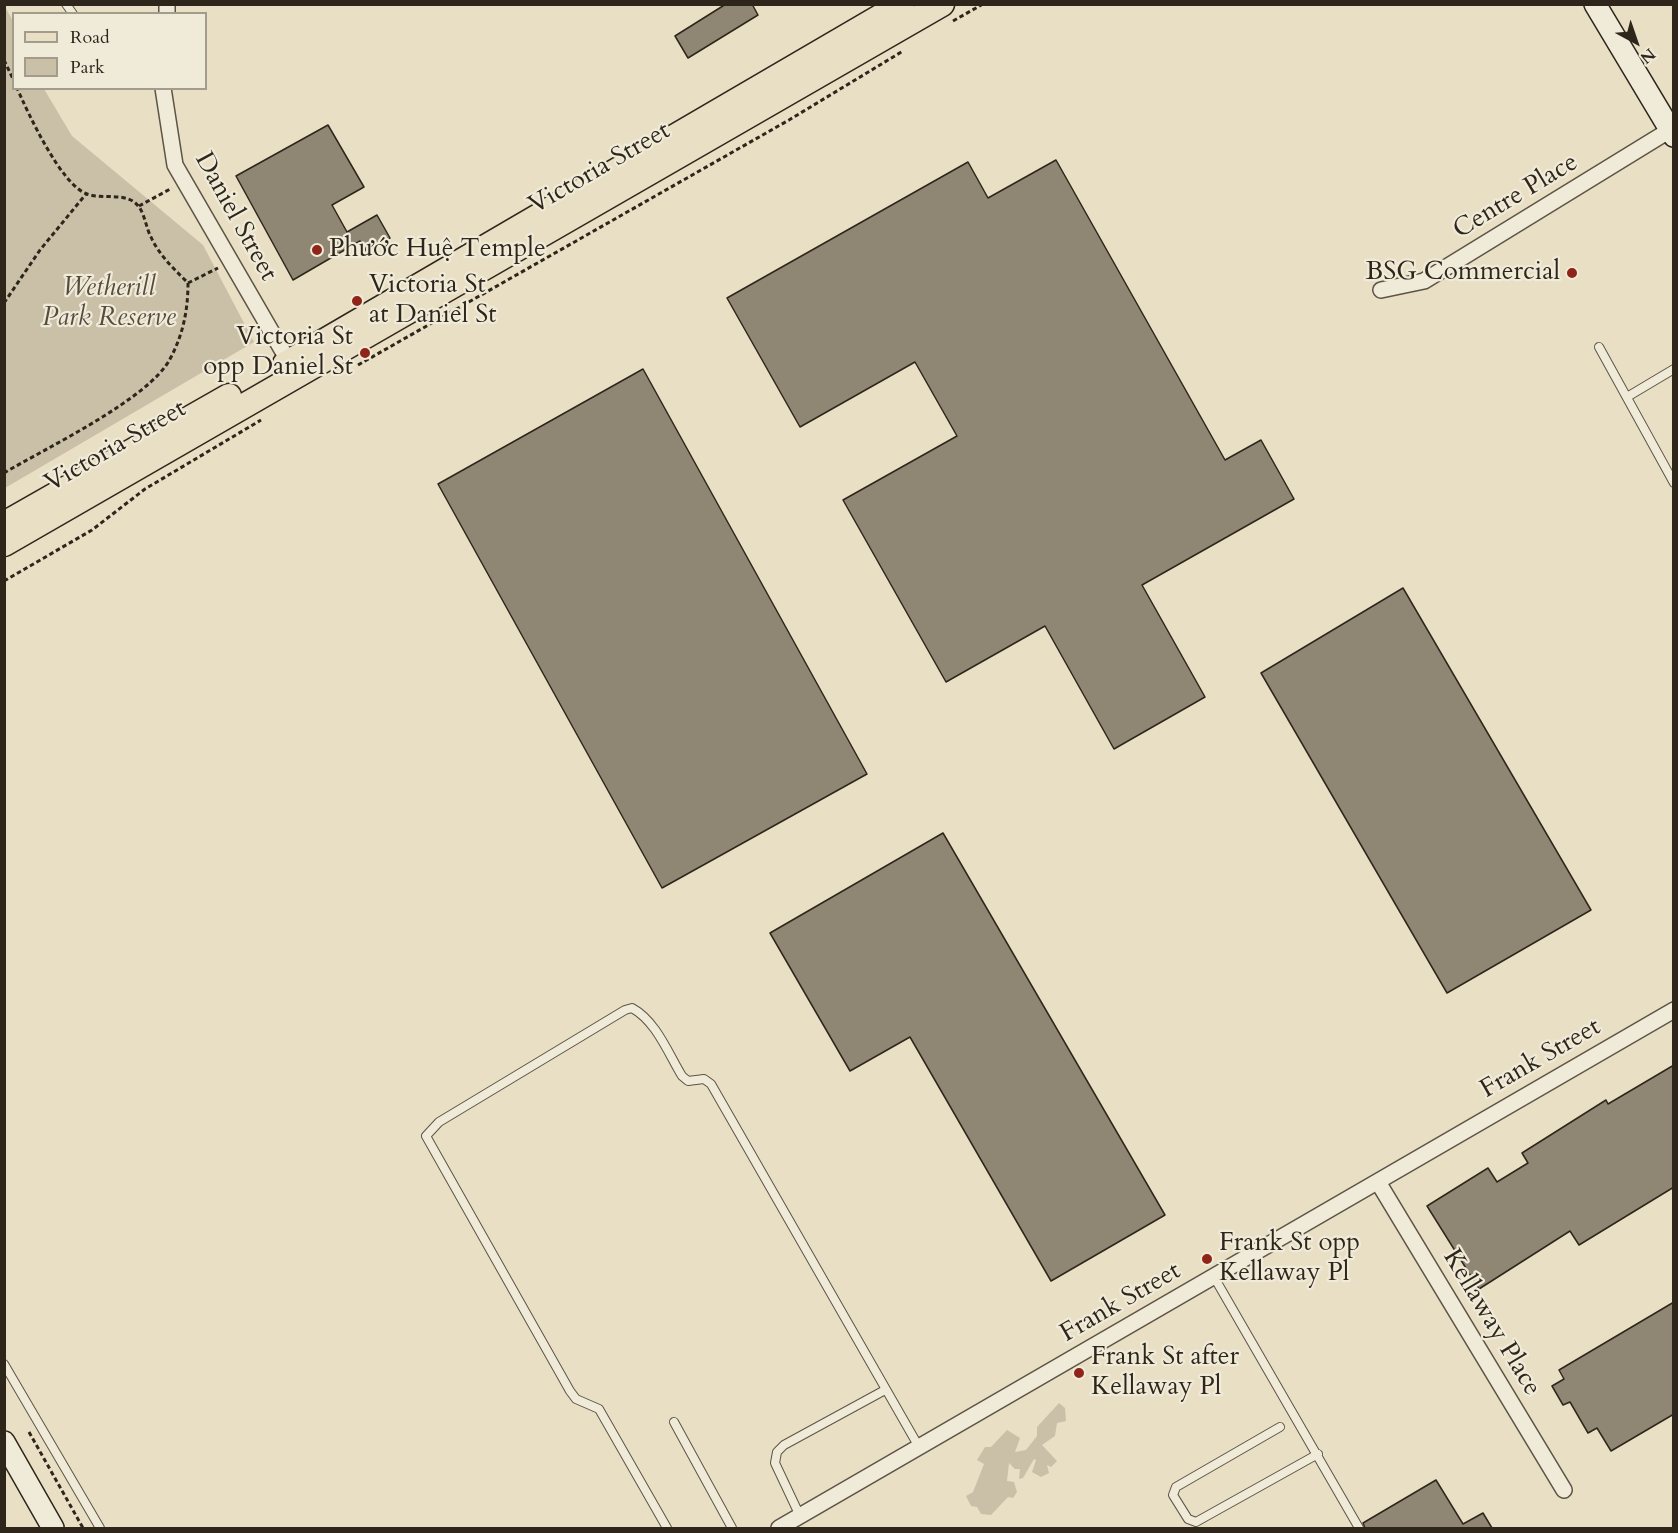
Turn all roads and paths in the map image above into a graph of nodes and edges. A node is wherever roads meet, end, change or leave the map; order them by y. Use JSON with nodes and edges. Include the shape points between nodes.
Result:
{"nodes":[{"id":1,"x":902,"y":4,"type":"edge"},
{"id":2,"x":983,"y":4,"type":"edge"},
{"id":3,"x":1595,"y":4,"type":"edge"},
{"id":4,"x":947,"y":13,"type":"edge"},
{"id":5,"x":905,"y":50,"type":"dead end"},
{"id":6,"x":4,"y":60,"type":"edge"},
{"id":7,"x":12,"y":77,"type":"edge"},
{"id":8,"x":18,"y":90,"type":"edge"},
{"id":9,"x":163,"y":90,"type":"edge"},
{"id":10,"x":1672,"y":133,"type":"edge"},
{"id":11,"x":185,"y":181,"type":"junction"},
{"id":12,"x":86,"y":194,"type":"junction"},
{"id":13,"x":139,"y":206,"type":"junction"},
{"id":14,"x":231,"y":261,"type":"junction"},
{"id":15,"x":188,"y":284,"type":"junction"},
{"id":16,"x":1381,"y":290,"type":"dead end"},
{"id":17,"x":4,"y":303,"type":"edge"},
{"id":18,"x":1599,"y":347,"type":"dead end"},
{"id":19,"x":289,"y":362,"type":"junction"},
{"id":20,"x":1674,"y":369,"type":"edge"},
{"id":21,"x":349,"y":370,"type":"dead end"},
{"id":22,"x":1627,"y":397,"type":"junction"},
{"id":23,"x":268,"y":417,"type":"dead end"},
{"id":24,"x":4,"y":473,"type":"edge"},
{"id":25,"x":1674,"y":483,"type":"edge"},
{"id":26,"x":4,"y":524,"type":"edge"},
{"id":27,"x":4,"y":544,"type":"edge"},
{"id":28,"x":4,"y":581,"type":"edge"},
{"id":29,"x":1674,"y":1010,"type":"edge"},
{"id":30,"x":1378,"y":1182,"type":"junction"},
{"id":31,"x":1214,"y":1277,"type":"junction"},
{"id":32,"x":4,"y":1364,"type":"edge"},
{"id":33,"x":885,"y":1390,"type":"junction"},
{"id":34,"x":674,"y":1422,"type":"dead end"},
{"id":35,"x":1280,"y":1427,"type":"dead end"},
{"id":36,"x":28,"y":1432,"type":"dead end"},
{"id":37,"x":4,"y":1442,"type":"edge"},
{"id":38,"x":919,"y":1448,"type":"junction"},
{"id":39,"x":1318,"y":1454,"type":"junction"},
{"id":40,"x":1564,"y":1490,"type":"dead end"},
{"id":41,"x":800,"y":1516,"type":"junction"},
{"id":42,"x":53,"y":1528,"type":"edge"},
{"id":43,"x":83,"y":1528,"type":"edge"},
{"id":44,"x":99,"y":1528,"type":"edge"},
{"id":45,"x":667,"y":1528,"type":"edge"},
{"id":46,"x":732,"y":1528,"type":"edge"},
{"id":47,"x":779,"y":1528,"type":"edge"},
{"id":48,"x":1359,"y":1528,"type":"edge"}],
"edges":[{"from":1,"to":19,"type":"main road","name":"Victoria Street"},
{"from":2,"to":4,"type":"path"},
{"from":3,"to":10,"type":"street"},
{"from":4,"to":27,"type":"main road","name":"Victoria Street"},
{"from":5,"to":21,"type":"path"},
{"from":6,"to":7,"type":"path"},
{"from":8,"to":12,"type":"path","via":[[31,122],[61,170]]},
{"from":9,"to":11,"type":"street","name":"Daniel Street","via":[[176,165]]},
{"from":10,"to":16,"type":"street","name":"Centre Place","via":[[1424,281]]},
{"from":11,"to":13,"type":"path"},
{"from":11,"to":14,"type":"street","name":"Daniel Street"},
{"from":12,"to":13,"type":"path","via":[[126,197]]},
{"from":12,"to":17,"type":"path","via":[[40,250]]},
{"from":13,"to":15,"type":"path","via":[[151,237],[169,265]]},
{"from":14,"to":15,"type":"path"},
{"from":14,"to":19,"type":"street","name":"Daniel Street"},
{"from":15,"to":24,"type":"path","via":[[184,324],[170,360],[150,383]]},
{"from":18,"to":22,"type":"lane"},
{"from":19,"to":26,"type":"main road","name":"Victoria Street"},
{"from":20,"to":22,"type":"lane"},
{"from":22,"to":25,"type":"lane"},
{"from":23,"to":28,"type":"path","via":[[145,489],[92,530]]},
{"from":29,"to":30,"type":"street","name":"Frank Street"},
{"from":30,"to":31,"type":"street","name":"Frank Street"},
{"from":30,"to":40,"type":"street","name":"Kellaway Place"},
{"from":31,"to":38,"type":"street","name":"Frank Street"},
{"from":31,"to":39,"type":"lane"},
{"from":32,"to":44,"type":"lane"},
{"from":33,"to":38,"type":"lane"},
{"from":33,"to":41,"type":"lane","via":[[777,1452],[775,1463]]},
{"from":33,"to":45,"type":"lane","via":[[711,1084],[704,1079],[688,1081],[682,1076],[640,1012],[625,1010],[439,1122],[426,1136],[428,1143],[570,1391],[576,1399],[599,1409]]},
{"from":34,"to":46,"type":"lane"},
{"from":35,"to":39,"type":"lane","via":[[1176,1487],[1173,1495],[1188,1519],[1196,1522]]},
{"from":36,"to":43,"type":"path"},
{"from":37,"to":42,"type":"street"},
{"from":38,"to":41,"type":"street","name":"Frank Street"},
{"from":39,"to":48,"type":"lane"},
{"from":41,"to":47,"type":"street","name":"Frank Street"}]}
